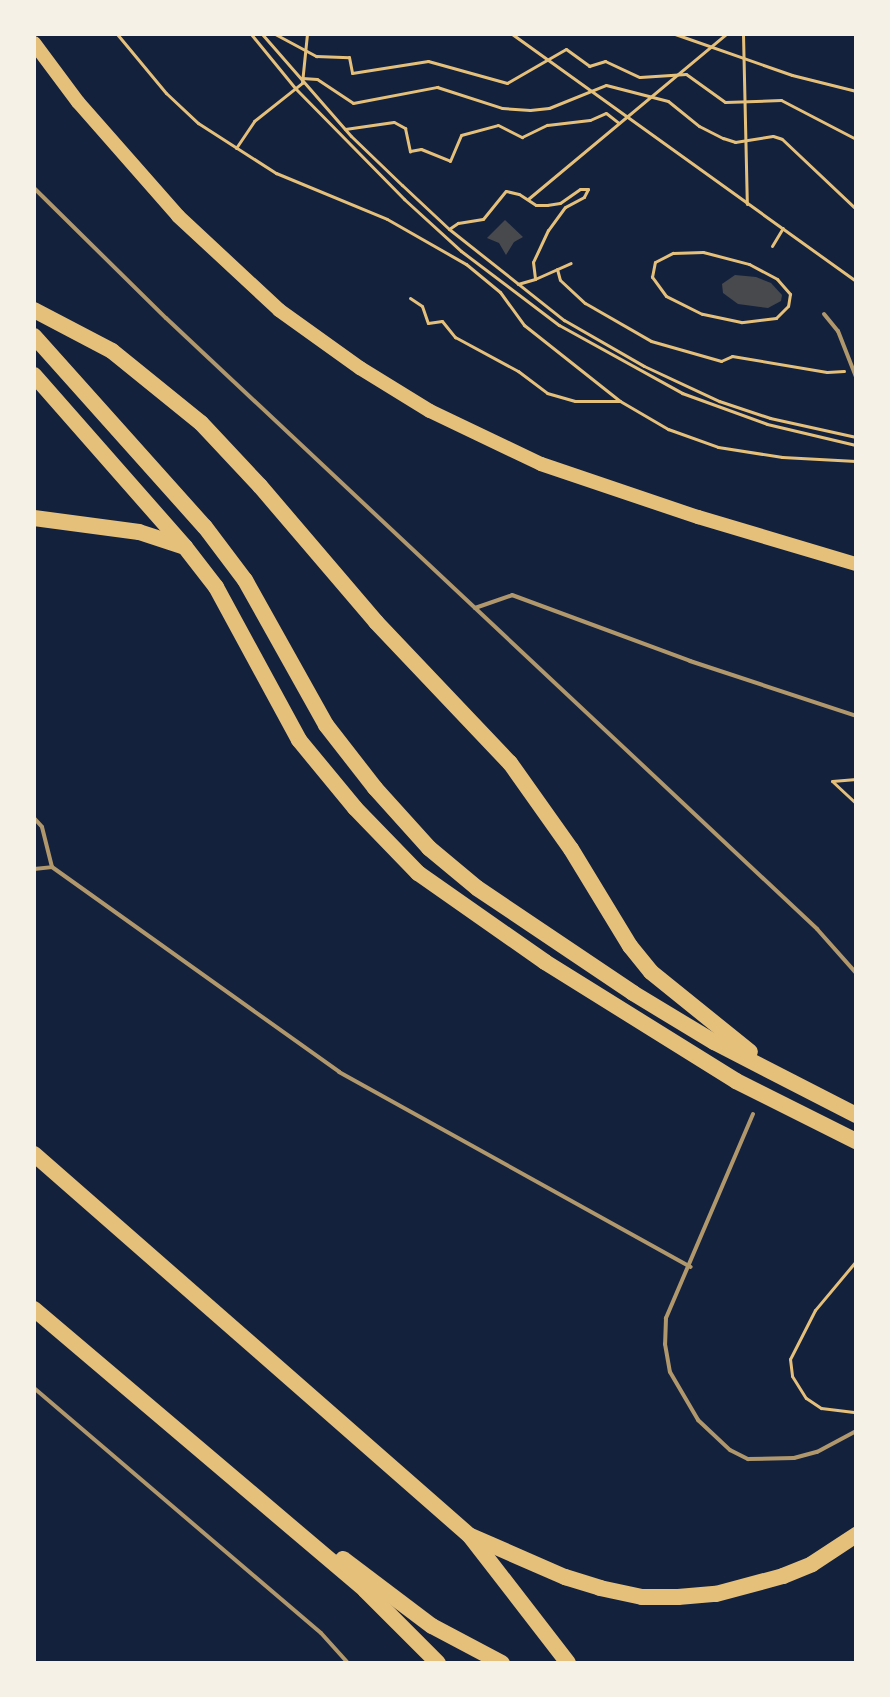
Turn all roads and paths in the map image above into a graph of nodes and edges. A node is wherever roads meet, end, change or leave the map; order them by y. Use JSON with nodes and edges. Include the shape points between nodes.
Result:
{"nodes":[{"id":1,"x":117,"y":34,"type":"edge"},
{"id":2,"x":251,"y":34,"type":"edge"},
{"id":3,"x":262,"y":34,"type":"edge"},
{"id":4,"x":275,"y":34,"type":"edge"},
{"id":5,"x":307,"y":34,"type":"edge"},
{"id":6,"x":512,"y":34,"type":"edge"},
{"id":7,"x":675,"y":34,"type":"edge"},
{"id":8,"x":726,"y":34,"type":"edge"},
{"id":9,"x":743,"y":34,"type":"edge"},
{"id":10,"x":34,"y":43,"type":"edge"},
{"id":11,"x":711,"y":47,"type":"junction"},
{"id":12,"x":305,"y":49,"type":"junction"},
{"id":13,"x":547,"y":60,"type":"junction"},
{"id":14,"x":745,"y":60,"type":"junction"},
{"id":15,"x":677,"y":74,"type":"junction"},
{"id":16,"x":302,"y":80,"type":"junction"},
{"id":17,"x":295,"y":88,"type":"junction"},
{"id":18,"x":590,"y":90,"type":"junction"},
{"id":19,"x":856,"y":91,"type":"edge"},
{"id":20,"x":650,"y":98,"type":"junction"},
{"id":21,"x":746,"y":100,"type":"junction"},
{"id":22,"x":627,"y":116,"type":"junction"},
{"id":23,"x":619,"y":123,"type":"junction"},
{"id":24,"x":345,"y":129,"type":"junction"},
{"id":25,"x":856,"y":139,"type":"edge"},
{"id":26,"x":745,"y":142,"type":"junction"},
{"id":27,"x":236,"y":148,"type":"junction"},
{"id":28,"x":34,"y":188,"type":"edge"},
{"id":29,"x":528,"y":199,"type":"junction"},
{"id":30,"x":747,"y":204,"type":"junction"},
{"id":31,"x":856,"y":209,"type":"edge"},
{"id":32,"x":783,"y":228,"type":"junction"},
{"id":33,"x":449,"y":229,"type":"junction"},
{"id":34,"x":772,"y":246,"type":"dead end"},
{"id":35,"x":490,"y":262,"type":"junction"},
{"id":36,"x":571,"y":263,"type":"dead end"},
{"id":37,"x":749,"y":264,"type":"joint"},
{"id":38,"x":485,"y":269,"type":"junction"},
{"id":39,"x":557,"y":269,"type":"junction"},
{"id":40,"x":481,"y":275,"type":"junction"},
{"id":41,"x":535,"y":279,"type":"junction"},
{"id":42,"x":856,"y":281,"type":"edge"},
{"id":43,"x":518,"y":284,"type":"junction"},
{"id":44,"x":410,"y":298,"type":"dead end"},
{"id":45,"x":34,"y":310,"type":"edge"},
{"id":46,"x":824,"y":314,"type":"dead end"},
{"id":47,"x":34,"y":336,"type":"edge"},
{"id":48,"x":855,"y":374,"type":"edge"},
{"id":49,"x":34,"y":375,"type":"edge"},
{"id":50,"x":620,"y":401,"type":"junction"},
{"id":51,"x":856,"y":437,"type":"edge"},
{"id":52,"x":856,"y":445,"type":"edge"},
{"id":53,"x":856,"y":461,"type":"edge"},
{"id":54,"x":34,"y":518,"type":"edge"},
{"id":55,"x":185,"y":547,"type":"junction"},
{"id":56,"x":856,"y":564,"type":"edge"},
{"id":57,"x":475,"y":608,"type":"junction"},
{"id":58,"x":856,"y":716,"type":"edge"},
{"id":59,"x":856,"y":779,"type":"edge"},
{"id":60,"x":856,"y":803,"type":"edge"},
{"id":61,"x":34,"y":818,"type":"edge"},
{"id":62,"x":52,"y":867,"type":"junction"},
{"id":63,"x":34,"y":869,"type":"edge"},
{"id":64,"x":856,"y":973,"type":"edge"},
{"id":65,"x":791,"y":1083,"type":"junction"},
{"id":66,"x":753,"y":1114,"type":"dead end"},
{"id":67,"x":856,"y":1115,"type":"edge"},
{"id":68,"x":856,"y":1141,"type":"edge"},
{"id":69,"x":34,"y":1154,"type":"edge"},
{"id":70,"x":856,"y":1261,"type":"edge"},
{"id":71,"x":691,"y":1267,"type":"junction"},
{"id":72,"x":34,"y":1309,"type":"edge"},
{"id":73,"x":34,"y":1388,"type":"edge"},
{"id":74,"x":856,"y":1412,"type":"edge"},
{"id":75,"x":856,"y":1431,"type":"edge"},
{"id":76,"x":214,"y":1462,"type":"junction"},
{"id":77,"x":856,"y":1535,"type":"edge"},
{"id":78,"x":470,"y":1536,"type":"junction"},
{"id":79,"x":500,"y":1662,"type":"edge"},
{"id":80,"x":348,"y":1663,"type":"edge"},
{"id":81,"x":438,"y":1663,"type":"edge"},
{"id":82,"x":568,"y":1663,"type":"edge"}],
"edges":[{"from":1,"to":27,"type":"path","via":[[166,93]]},
{"from":2,"to":17,"type":"path"},
{"from":3,"to":16,"type":"path"},
{"from":4,"to":12,"type":"path"},
{"from":5,"to":12,"type":"path"},
{"from":6,"to":13,"type":"path"},
{"from":7,"to":11,"type":"path"},
{"from":8,"to":11,"type":"path"},
{"from":9,"to":14,"type":"path"},
{"from":10,"to":56,"type":"main road","via":[[178,216],[279,310],[360,368],[430,411],[541,464]]},
{"from":11,"to":14,"type":"path"},
{"from":11,"to":15,"type":"path"},
{"from":12,"to":13,"type":"path","via":[[316,56],[349,57],[352,73],[428,61],[507,83]]},
{"from":12,"to":16,"type":"path"},
{"from":13,"to":15,"type":"path","via":[[566,49],[589,66],[605,61],[640,77]]},
{"from":13,"to":18,"type":"path"},
{"from":14,"to":19,"type":"path"},
{"from":14,"to":21,"type":"path"},
{"from":15,"to":20,"type":"path"},
{"from":15,"to":21,"type":"path","via":[[686,74],[725,102]]},
{"from":16,"to":17,"type":"path"},
{"from":16,"to":18,"type":"path","via":[[317,79],[346,101],[358,103],[437,87],[502,108],[530,110],[549,108]]},
{"from":16,"to":24,"type":"path"},
{"from":17,"to":27,"type":"path","via":[[254,121]]},
{"from":17,"to":38,"type":"path","via":[[404,199]]},
{"from":18,"to":20,"type":"path","via":[[606,85]]},
{"from":18,"to":22,"type":"path"},
{"from":20,"to":22,"type":"path"},
{"from":20,"to":26,"type":"path","via":[[668,101],[710,133]]},
{"from":21,"to":25,"type":"path","via":[[781,100]]},
{"from":21,"to":26,"type":"path"},
{"from":22,"to":23,"type":"path"},
{"from":22,"to":30,"type":"path"},
{"from":23,"to":24,"type":"path","via":[[606,113],[547,125],[522,137],[498,125],[461,135],[450,161],[421,149],[410,151],[405,128],[394,122]]},
{"from":23,"to":29,"type":"path"},
{"from":24,"to":33,"type":"path"},
{"from":26,"to":30,"type":"path"},
{"from":26,"to":31,"type":"path","via":[[782,139]]},
{"from":27,"to":40,"type":"path","via":[[276,173],[387,219]]},
{"from":28,"to":57,"type":"lane"},
{"from":29,"to":33,"type":"path","via":[[506,191],[483,219]]},
{"from":29,"to":41,"type":"path","via":[[536,205],[560,203],[588,189],[584,197],[570,201],[548,230],[533,262]]},
{"from":30,"to":32,"type":"path"},
{"from":32,"to":34,"type":"path"},
{"from":32,"to":42,"type":"path"},
{"from":33,"to":35,"type":"path"},
{"from":35,"to":38,"type":"path"},
{"from":35,"to":43,"type":"path"},
{"from":36,"to":39,"type":"path"},
{"from":37,"to":37,"type":"path","via":[[718,254],[673,253],[655,262],[652,277],[666,296],[702,314],[741,322],[776,318],[788,306],[790,294]]},
{"from":38,"to":40,"type":"path"},
{"from":38,"to":52,"type":"path","via":[[559,325],[668,387],[767,424]]},
{"from":39,"to":41,"type":"path"},
{"from":39,"to":48,"type":"path","via":[[560,280],[585,303],[651,341],[721,361],[732,356]]},
{"from":40,"to":50,"type":"path","via":[[524,325]]},
{"from":41,"to":43,"type":"path"},
{"from":43,"to":51,"type":"path","via":[[564,320],[686,386],[770,418]]},
{"from":44,"to":50,"type":"path","via":[[422,306],[428,323],[442,321],[455,337],[547,393],[575,401]]},
{"from":45,"to":65,"type":"highway","via":[[68,325],[146,375],[201,423],[376,622],[510,763],[651,972]]},
{"from":46,"to":48,"type":"lane","via":[[838,331]]},
{"from":47,"to":65,"type":"highway","via":[[205,527],[245,580],[326,725],[429,848],[532,927]]},
{"from":49,"to":55,"type":"highway"},
{"from":50,"to":53,"type":"path","via":[[668,429],[718,447]]},
{"from":54,"to":55,"type":"highway","via":[[139,532]]},
{"from":55,"to":68,"type":"highway","via":[[216,587],[299,740],[418,873],[545,962],[736,1081]]},
{"from":57,"to":58,"type":"lane","via":[[512,595]]},
{"from":57,"to":64,"type":"lane","via":[[817,929]]},
{"from":59,"to":60,"type":"path","via":[[832,781]]},
{"from":61,"to":62,"type":"lane","via":[[42,827]]},
{"from":62,"to":63,"type":"lane"},
{"from":62,"to":71,"type":"lane","via":[[339,1072]]},
{"from":65,"to":67,"type":"highway"},
{"from":66,"to":71,"type":"lane"},
{"from":69,"to":78,"type":"highway"},
{"from":70,"to":74,"type":"path","via":[[815,1310],[790,1359],[792,1376],[806,1398],[821,1408]]},
{"from":71,"to":75,"type":"lane","via":[[666,1318],[665,1344],[670,1372],[683,1397],[713,1436],[748,1459],[770,1461],[817,1452]]},
{"from":72,"to":76,"type":"highway"},
{"from":73,"to":80,"type":"lane","via":[[321,1633]]},
{"from":76,"to":79,"type":"highway","via":[[432,1626]]},
{"from":76,"to":81,"type":"highway","via":[[365,1590]]},
{"from":77,"to":78,"type":"highway","via":[[783,1576],[716,1594],[678,1597],[642,1597],[600,1588]]},
{"from":78,"to":82,"type":"highway"}]}
